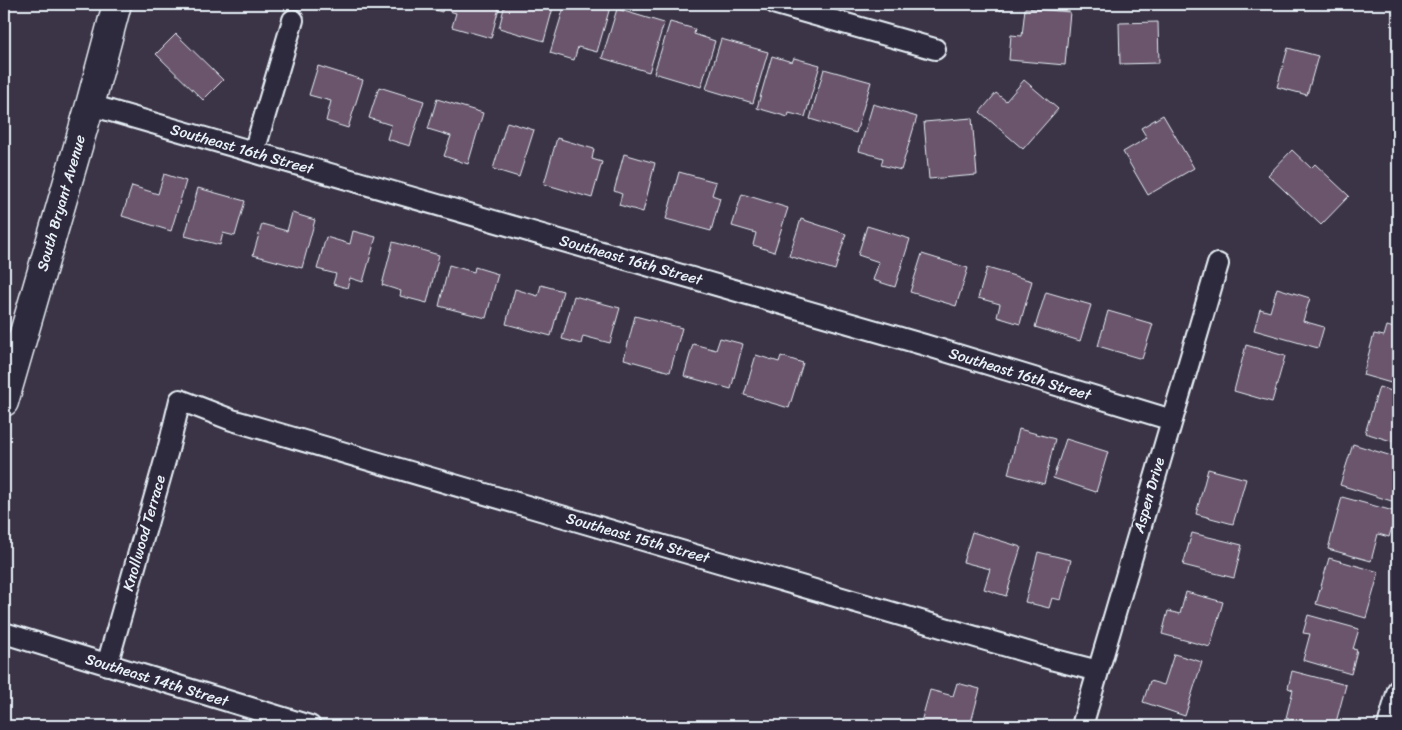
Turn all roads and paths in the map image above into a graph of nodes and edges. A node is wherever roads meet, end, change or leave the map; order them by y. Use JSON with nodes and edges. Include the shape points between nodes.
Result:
{"nodes":[{"id":1,"x":117,"y":4,"type":"edge"},
{"id":2,"x":776,"y":4,"type":"edge"},
{"id":3,"x":293,"y":20,"type":"dead end"},
{"id":4,"x":935,"y":49,"type":"dead end"},
{"id":5,"x":90,"y":105,"type":"junction"},
{"id":6,"x":254,"y":152,"type":"junction"},
{"id":7,"x":1218,"y":264,"type":"dead end"},
{"id":8,"x":180,"y":400,"type":"joint"},
{"id":9,"x":4,"y":402,"type":"edge"},
{"id":10,"x":1172,"y":420,"type":"junction"},
{"id":11,"x":4,"y":633,"type":"edge"},
{"id":12,"x":106,"y":666,"type":"junction"},
{"id":13,"x":1098,"y":671,"type":"junction"},
{"id":14,"x":1398,"y":690,"type":"edge"},
{"id":15,"x":310,"y":726,"type":"edge"},
{"id":16,"x":1082,"y":726,"type":"edge"},
{"id":17,"x":1388,"y":726,"type":"edge"}],
"edges":[{"from":1,"to":5,"type":"street","name":"South Bryant Avenue"},
{"from":2,"to":4,"type":"street"},
{"from":3,"to":6,"type":"street"},
{"from":5,"to":6,"type":"street","name":"Southeast 16th Street"},
{"from":5,"to":9,"type":"street","name":"South Bryant Avenue"},
{"from":6,"to":10,"type":"street","name":"Southeast 16th Street"},
{"from":7,"to":10,"type":"street","name":"Aspen Drive"},
{"from":8,"to":12,"type":"street","name":"Knollwood Terrace"},
{"from":8,"to":13,"type":"street","name":"Southeast 15th Street","via":[[232,420]]},
{"from":10,"to":13,"type":"street","name":"Aspen Drive"},
{"from":11,"to":12,"type":"street","name":"Southeast 14th Street"},
{"from":12,"to":15,"type":"street","name":"Southeast 14th Street"},
{"from":13,"to":16,"type":"street","name":"Aspen Drive"},
{"from":14,"to":17,"type":"street"}]}
